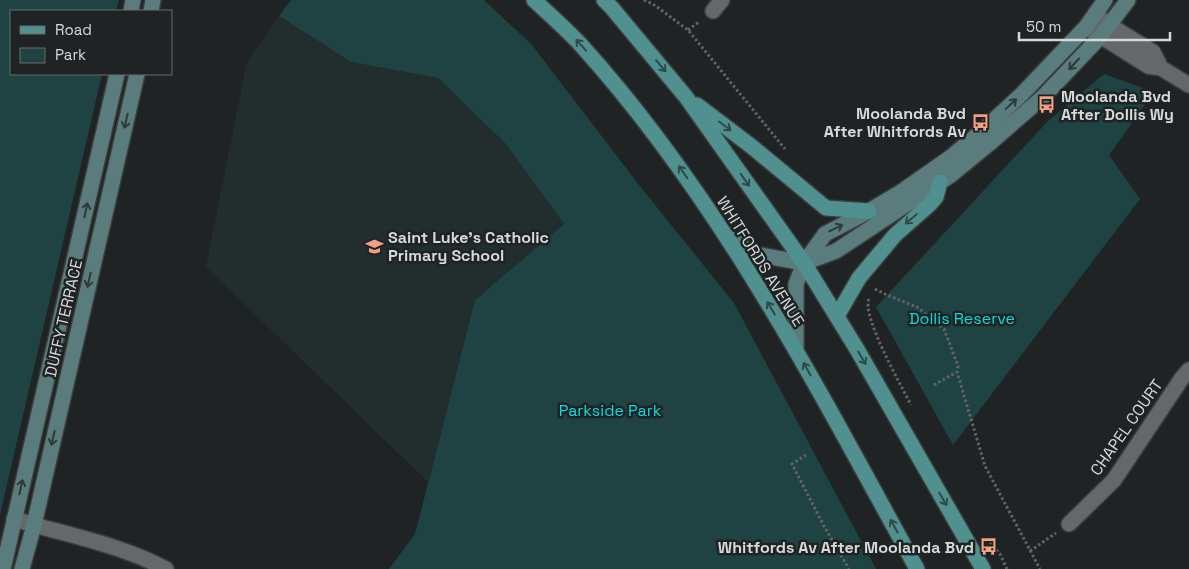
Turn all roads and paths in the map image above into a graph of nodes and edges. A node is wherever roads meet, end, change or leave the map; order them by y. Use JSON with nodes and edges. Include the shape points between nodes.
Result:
{"nodes":[{"id":1,"x":534,"y":0,"type":"edge"},
{"id":2,"x":604,"y":0,"type":"edge"},
{"id":3,"x":1105,"y":0,"type":"edge"},
{"id":4,"x":1128,"y":0,"type":"edge"},
{"id":5,"x":1090,"y":20,"type":"junction"},
{"id":6,"x":1104,"y":31,"type":"junction"},
{"id":7,"x":117,"y":75,"type":"edge"},
{"id":8,"x":136,"y":75,"type":"edge"},
{"id":9,"x":1189,"y":85,"type":"edge"},
{"id":10,"x":686,"y":97,"type":"junction"},
{"id":11,"x":940,"y":182,"type":"junction"},
{"id":12,"x":869,"y":211,"type":"junction"},
{"id":13,"x":728,"y":237,"type":"junction"},
{"id":14,"x":804,"y":263,"type":"junction"},
{"id":15,"x":875,"y":289,"type":"dead end"},
{"id":16,"x":837,"y":316,"type":"junction"},
{"id":17,"x":796,"y":350,"type":"junction"},
{"id":18,"x":1189,"y":370,"type":"edge"},
{"id":19,"x":958,"y":372,"type":"junction"},
{"id":20,"x":934,"y":385,"type":"dead end"},
{"id":21,"x":806,"y":455,"type":"dead end"},
{"id":22,"x":14,"y":519,"type":"junction"},
{"id":23,"x":1069,"y":524,"type":"joint"},
{"id":24,"x":34,"y":525,"type":"junction"},
{"id":25,"x":1030,"y":551,"type":"junction"},
{"id":26,"x":3,"y":569,"type":"edge"},
{"id":27,"x":22,"y":569,"type":"edge"},
{"id":28,"x":166,"y":569,"type":"edge"},
{"id":29,"x":850,"y":569,"type":"edge"},
{"id":30,"x":917,"y":569,"type":"edge"},
{"id":31,"x":983,"y":569,"type":"edge"},
{"id":32,"x":1040,"y":569,"type":"edge"}],
"edges":[{"from":13,"to":1,"type":"main road","name":"WHITFORDS AVENUE","one_way":true,"via":[[645,121],[580,44]]},
{"from":2,"to":10,"type":"main road","name":"WHITFORDS AVENUE","one_way":true},
{"from":3,"to":5,"type":"street"},
{"from":4,"to":6,"type":"street"},
{"from":5,"to":6,"type":"street"},
{"from":12,"to":5,"type":"street","one_way":true,"via":[[951,157],[983,130]]},
{"from":6,"to":9,"type":"street","via":[[1153,52],[1161,68]]},
{"from":6,"to":11,"type":"street","one_way":true,"via":[[1043,97]]},
{"from":22,"to":7,"type":"street","name":"DUFFY TERRACE","one_way":true},
{"from":8,"to":24,"type":"street","name":"DUFFY TERRACE","one_way":true},
{"from":10,"to":12,"type":"main road","one_way":true,"via":[[752,146],[826,208]]},
{"from":10,"to":14,"type":"main road","name":"WHITFORDS AVENUE","one_way":true},
{"from":11,"to":14,"type":"street","via":[[836,251]]},
{"from":11,"to":16,"type":"main road","one_way":true,"via":[[936,197],[895,235],[859,278]]},
{"from":14,"to":12,"type":"street","one_way":true,"via":[[825,234]]},
{"from":13,"to":14,"type":"street","via":[[755,254]]},
{"from":17,"to":13,"type":"main road","name":"WHITFORDS AVENUE","one_way":true},
{"from":14,"to":16,"type":"main road","name":"WHITFORDS AVENUE"},
{"from":14,"to":17,"type":"street","via":[[796,284]]},
{"from":15,"to":19,"type":"path","via":[[917,307],[944,329]]},
{"from":16,"to":31,"type":"main road","name":"WHITFORDS AVENUE","one_way":true},
{"from":30,"to":17,"type":"main road","name":"WHITFORDS AVENUE","one_way":true},
{"from":18,"to":23,"type":"street","name":"CHAPEL COURT","via":[[1114,480]]},
{"from":19,"to":20,"type":"path"},
{"from":19,"to":25,"type":"path","via":[[985,466]]},
{"from":21,"to":29,"type":"path","via":[[792,464]]},
{"from":22,"to":24,"type":"street"},
{"from":22,"to":26,"type":"street","name":"DUFFY TERRACE"},
{"from":23,"to":25,"type":"path"},
{"from":24,"to":27,"type":"street","name":"DUFFY TERRACE"},
{"from":24,"to":28,"type":"street","via":[[102,543],[144,557]]},
{"from":25,"to":32,"type":"path"}]}
